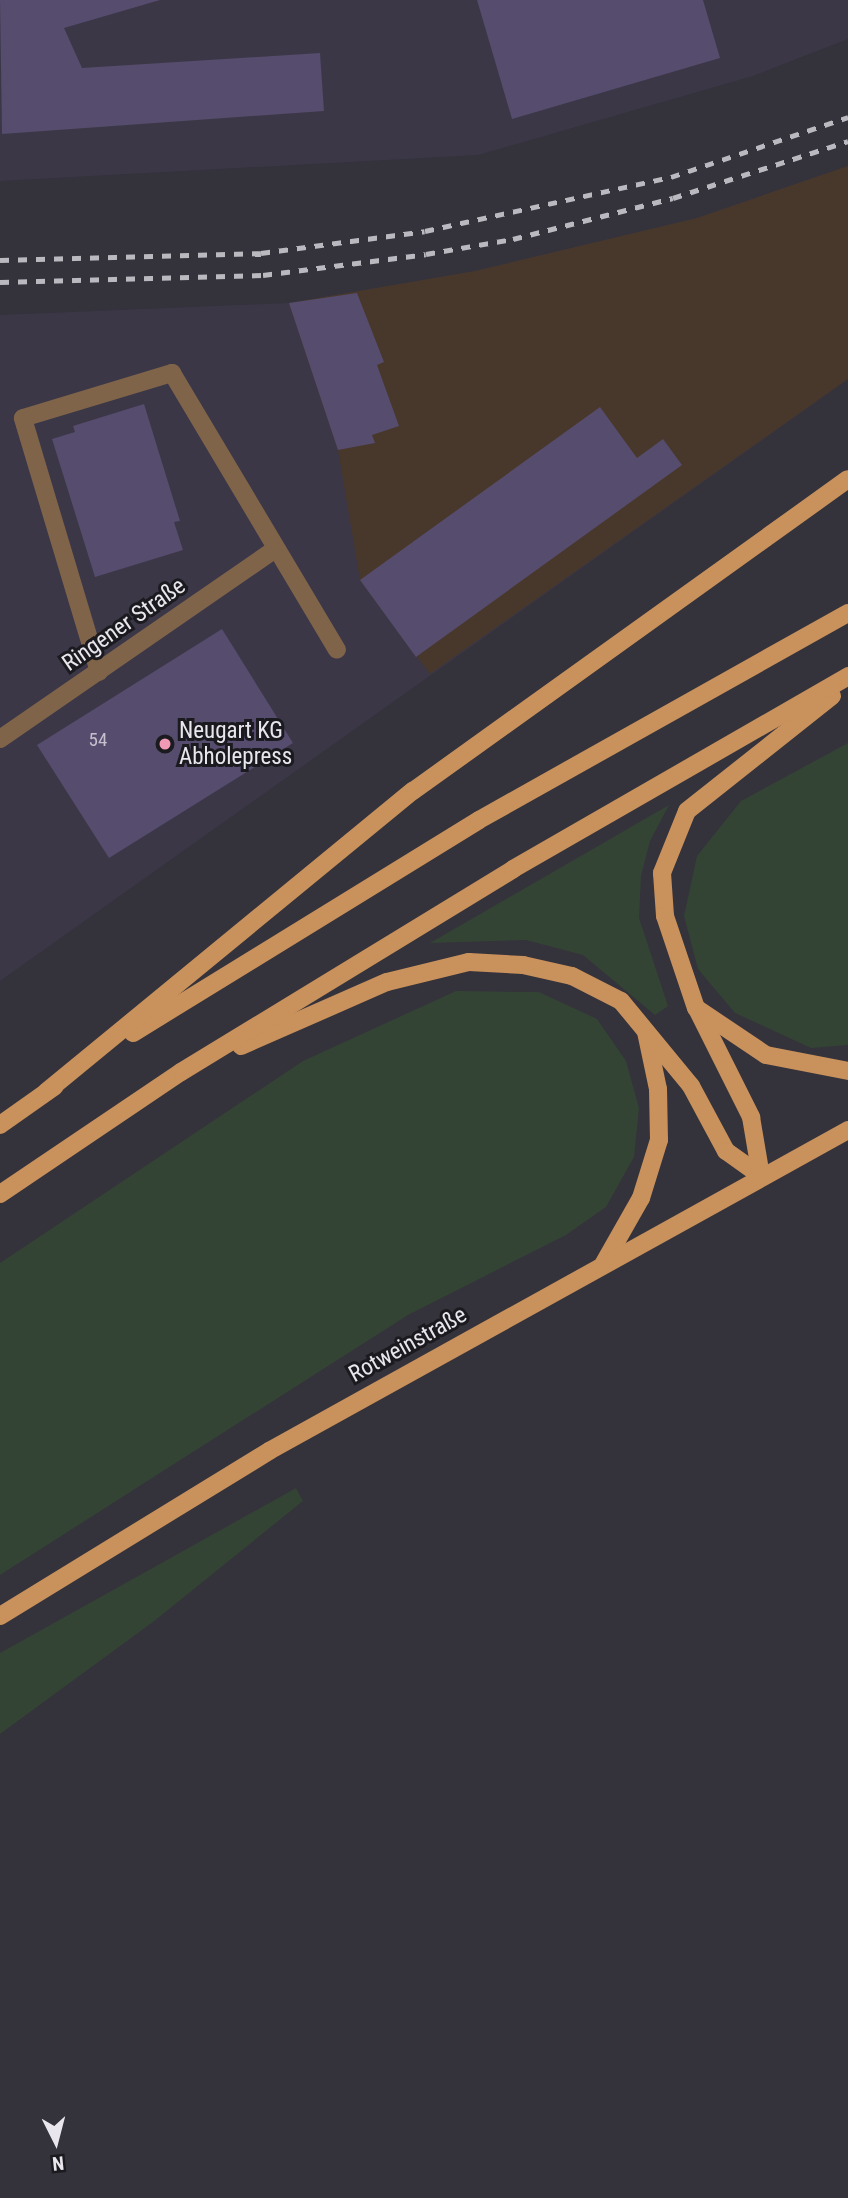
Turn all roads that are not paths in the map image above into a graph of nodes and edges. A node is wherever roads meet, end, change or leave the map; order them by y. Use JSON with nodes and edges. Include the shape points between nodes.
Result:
{"nodes":[{"id":1,"x":848,"y":479,"type":"edge"},
{"id":2,"x":274,"y":550,"type":"junction"},
{"id":3,"x":848,"y":613,"type":"edge"},
{"id":4,"x":337,"y":650,"type":"dead end"},
{"id":5,"x":99,"y":672,"type":"junction"},
{"id":6,"x":848,"y":676,"type":"edge"},
{"id":7,"x":848,"y":683,"type":"edge"},
{"id":8,"x":0,"y":739,"type":"edge"},
{"id":9,"x":696,"y":1008,"type":"junction"},
{"id":10,"x":645,"y":1029,"type":"junction"},
{"id":11,"x":848,"y":1071,"type":"edge"},
{"id":12,"x":181,"y":1072,"type":"junction"},
{"id":13,"x":46,"y":1092,"type":"junction"},
{"id":14,"x":0,"y":1125,"type":"edge"},
{"id":15,"x":848,"y":1130,"type":"edge"},
{"id":16,"x":761,"y":1176,"type":"junction"},
{"id":17,"x":0,"y":1194,"type":"edge"},
{"id":18,"x":604,"y":1264,"type":"junction"},
{"id":19,"x":0,"y":1616,"type":"edge"}],
"edges":[{"from":1,"to":13,"type":"main road","via":[[413,791]]},
{"from":2,"to":4,"type":"street"},
{"from":2,"to":5,"type":"street","name":"Ringener Straße"},
{"from":2,"to":5,"type":"street","via":[[172,373],[23,418]]},
{"from":3,"to":13,"type":"main road","via":[[479,820]]},
{"from":5,"to":8,"type":"street","name":"Ringener Straße"},
{"from":6,"to":12,"type":"main road","via":[[513,869]]},
{"from":7,"to":9,"type":"main road","via":[[687,811],[662,873],[665,916]]},
{"from":9,"to":11,"type":"main road","via":[[766,1055]]},
{"from":9,"to":16,"type":"main road","via":[[751,1117]]},
{"from":10,"to":12,"type":"main road","via":[[621,1001],[572,976],[523,965],[469,962],[387,982]]},
{"from":10,"to":16,"type":"main road","via":[[691,1086],[726,1151]]},
{"from":10,"to":18,"type":"main road","via":[[658,1088],[659,1140],[640,1198]]},
{"from":12,"to":17,"type":"main road"},
{"from":13,"to":14,"type":"main road"},
{"from":15,"to":16,"type":"main road","name":"Rotweinstraße"},
{"from":16,"to":18,"type":"main road","name":"Rotweinstraße"},
{"from":18,"to":19,"type":"main road","name":"Rotweinstraße","via":[[269,1451]]}]}
